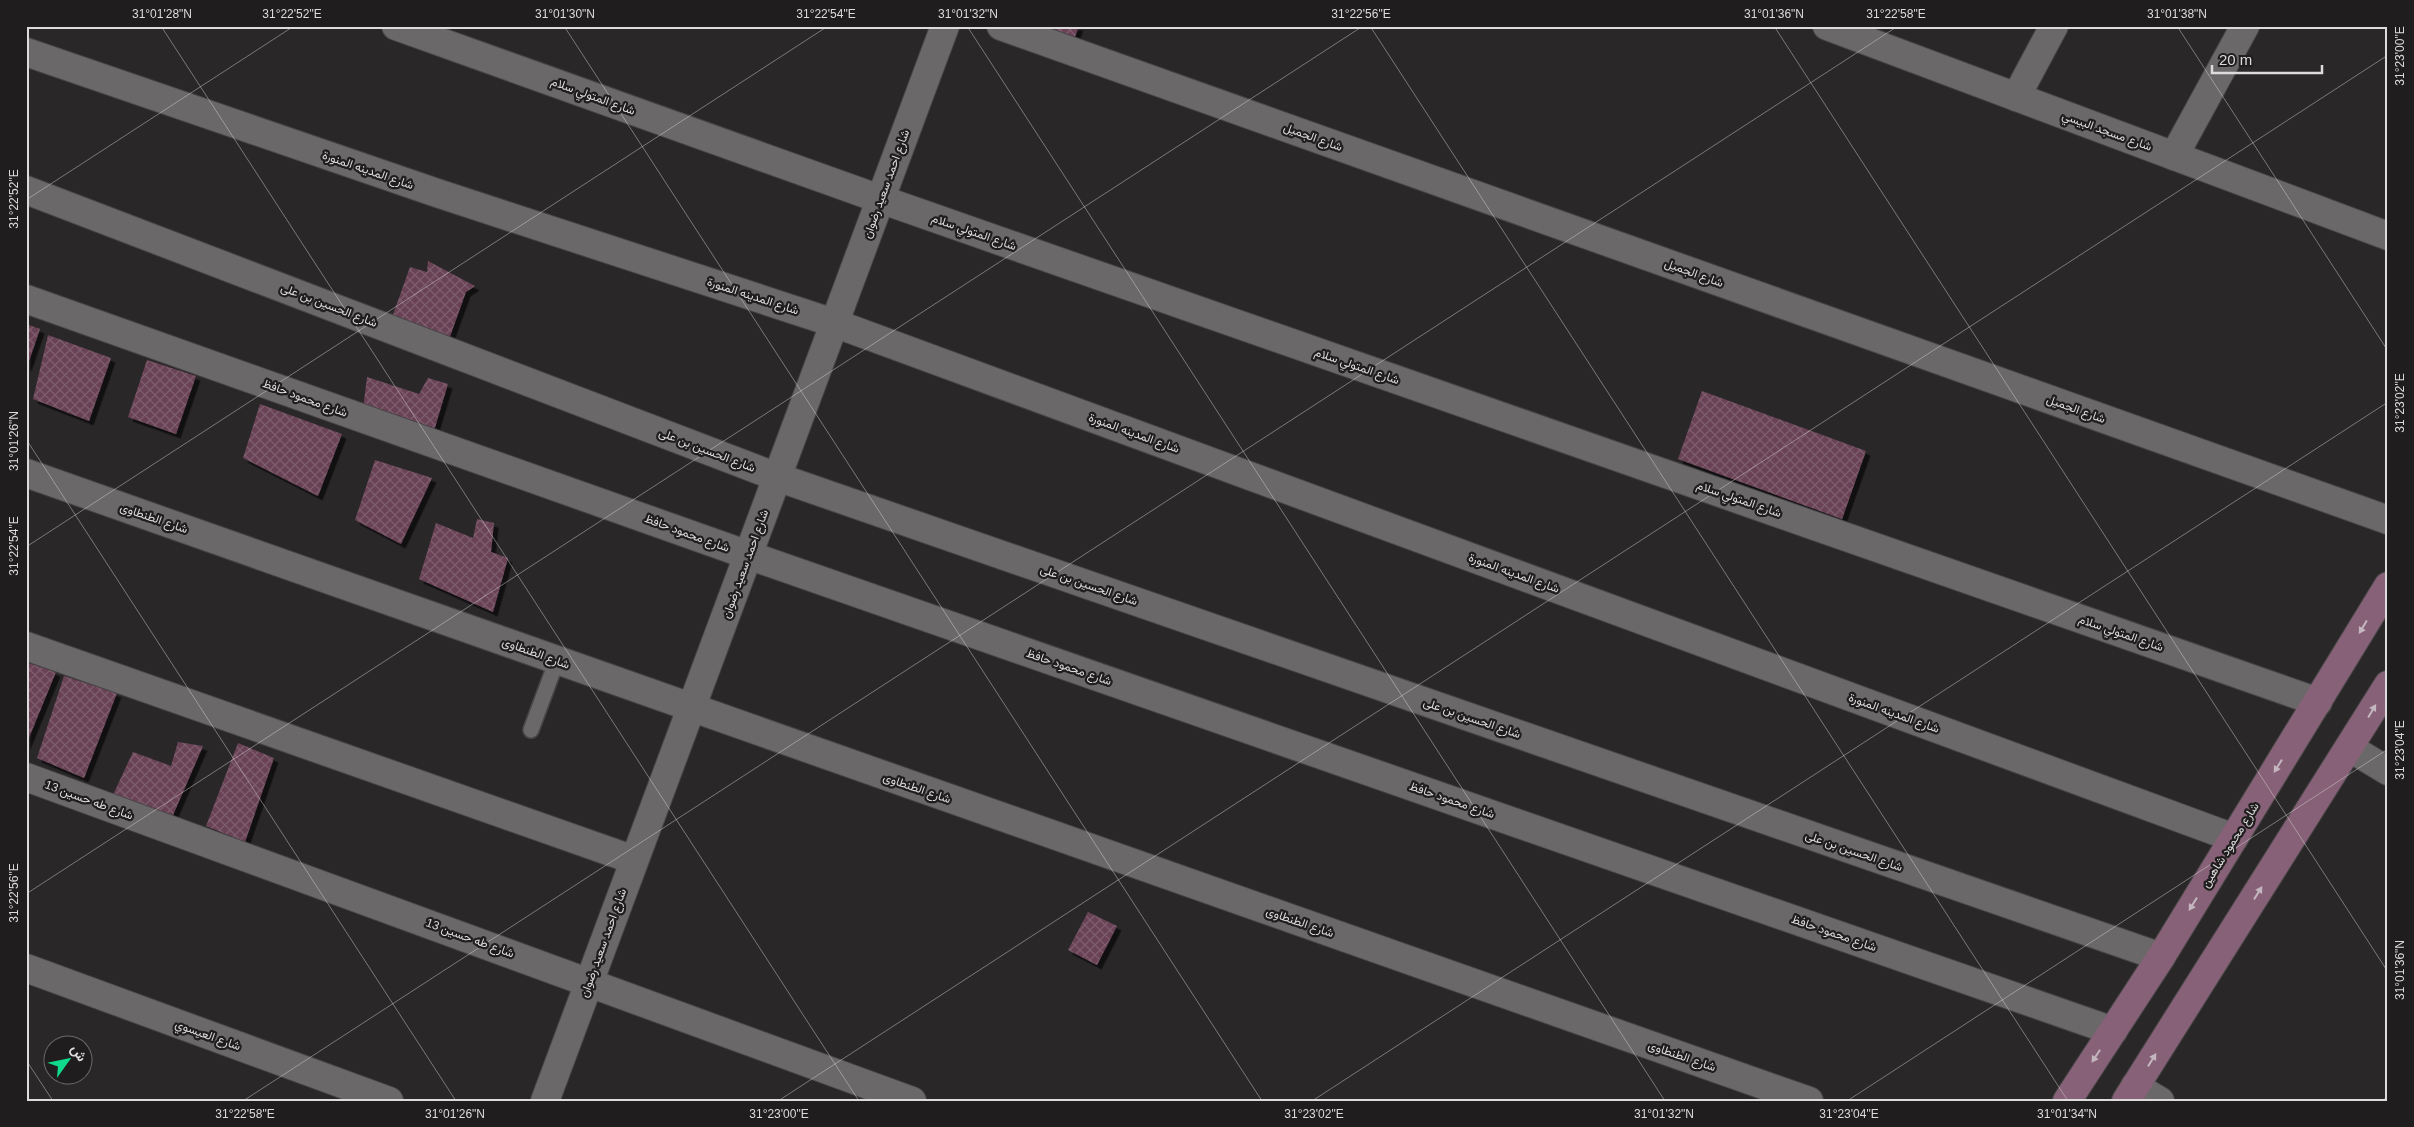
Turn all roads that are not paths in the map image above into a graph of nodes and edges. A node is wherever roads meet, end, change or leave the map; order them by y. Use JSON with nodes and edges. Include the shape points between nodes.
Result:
{"nodes":[{"id":1,"x":396,"y":26,"type":"edge"},
{"id":2,"x":944,"y":26,"type":"edge"},
{"id":3,"x":1001,"y":26,"type":"edge"},
{"id":4,"x":1827,"y":26,"type":"edge"},
{"id":5,"x":2054,"y":26,"type":"edge"},
{"id":6,"x":2245,"y":26,"type":"edge"},
{"id":7,"x":26,"y":52,"type":"edge"},
{"id":8,"x":2016,"y":97,"type":"junction"},
{"id":9,"x":2174,"y":156,"type":"junction"},
{"id":10,"x":26,"y":190,"type":"edge"},
{"id":11,"x":880,"y":199,"type":"junction"},
{"id":12,"x":2388,"y":236,"type":"edge"},
{"id":13,"x":26,"y":299,"type":"edge"},
{"id":14,"x":834,"y":323,"type":"junction"},
{"id":15,"x":26,"y":473,"type":"edge"},
{"id":16,"x":777,"y":477,"type":"junction"},
{"id":17,"x":2388,"y":520,"type":"edge"},
{"id":18,"x":748,"y":555,"type":"junction"},
{"id":19,"x":2388,"y":586,"type":"edge"},
{"id":20,"x":26,"y":646,"type":"edge"},
{"id":21,"x":557,"y":660,"type":"junction"},
{"id":22,"x":2388,"y":685,"type":"edge"},
{"id":23,"x":2318,"y":702,"type":"junction"},
{"id":24,"x":691,"y":708,"type":"junction"},
{"id":25,"x":531,"y":730,"type":"dead end"},
{"id":26,"x":2350,"y":748,"type":"junction"},
{"id":27,"x":2388,"y":772,"type":"edge"},
{"id":28,"x":26,"y":777,"type":"edge"},
{"id":29,"x":2234,"y":838,"type":"junction"},
{"id":30,"x":634,"y":860,"type":"junction"},
{"id":31,"x":2161,"y":957,"type":"junction"},
{"id":32,"x":26,"y":968,"type":"edge"},
{"id":33,"x":589,"y":982,"type":"junction"},
{"id":34,"x":2113,"y":1030,"type":"junction"},
{"id":35,"x":2131,"y":1093,"type":"edge"},
{"id":36,"x":389,"y":1101,"type":"edge"},
{"id":37,"x":545,"y":1101,"type":"edge"},
{"id":38,"x":912,"y":1101,"type":"edge"},
{"id":39,"x":1809,"y":1101,"type":"edge"},
{"id":40,"x":2068,"y":1101,"type":"edge"},
{"id":41,"x":2160,"y":1101,"type":"edge"}],
"edges":[{"from":1,"to":11,"type":"street","name":"شارع المتولي سلام"},
{"from":2,"to":11,"type":"street","name":"شارع احمد سعيد رضوان"},
{"from":3,"to":17,"type":"street","name":"شارع الجميل"},
{"from":4,"to":8,"type":"street","name":"شارع مسجد البيسي"},
{"from":5,"to":8,"type":"street"},
{"from":6,"to":9,"type":"street"},
{"from":7,"to":14,"type":"street","name":"شارع المدينه المنورة","via":[[437,193]]},
{"from":8,"to":9,"type":"street","name":"شارع مسجد البيسي"},
{"from":9,"to":12,"type":"street","name":"شارع مسجد البيسي"},
{"from":10,"to":16,"type":"street","name":"شارع الحسين بن على"},
{"from":11,"to":14,"type":"street","name":"شارع احمد سعيد رضوان"},
{"from":11,"to":23,"type":"street","name":"شارع المتولي سلام"},
{"from":13,"to":18,"type":"street","name":"شارع محمود حافظ"},
{"from":14,"to":16,"type":"street","name":"شارع احمد سعيد رضوان"},
{"from":14,"to":29,"type":"street","name":"شارع المدينه المنورة"},
{"from":15,"to":21,"type":"street","name":"شارع الطنطاوى"},
{"from":16,"to":18,"type":"street","name":"شارع احمد سعيد رضوان"},
{"from":16,"to":31,"type":"street","name":"شارع الحسين بن على"},
{"from":18,"to":24,"type":"street","name":"شارع احمد سعيد رضوان"},
{"from":18,"to":34,"type":"street","name":"شارع محمود حافظ"},
{"from":19,"to":23,"type":"main road","name":"شارع محمود شاهين","one_way":true},
{"from":20,"to":30,"type":"street"},
{"from":21,"to":24,"type":"street","name":"شارع الطنطاوى"},
{"from":21,"to":25,"type":"lane"},
{"from":26,"to":22,"type":"main road","one_way":true},
{"from":23,"to":29,"type":"main road","name":"شارع محمود شاهين","one_way":true},
{"from":24,"to":30,"type":"street","name":"شارع احمد سعيد رضوان"},
{"from":24,"to":39,"type":"street","name":"شارع الطنطاوى"},
{"from":26,"to":27,"type":"street"},
{"from":35,"to":26,"type":"main road","one_way":true},
{"from":28,"to":33,"type":"street","name":"شارع طه حسين 13"},
{"from":29,"to":31,"type":"main road","name":"شارع محمود شاهين","one_way":true},
{"from":30,"to":33,"type":"street","name":"شارع احمد سعيد رضوان"},
{"from":31,"to":34,"type":"main road","name":"شارع محمود شاهين"},
{"from":32,"to":36,"type":"street","name":"شارع العيسوي"},
{"from":33,"to":37,"type":"street","name":"شارع احمد سعيد رضوان"},
{"from":33,"to":38,"type":"street","name":"شارع طه حسين 13"},
{"from":34,"to":40,"type":"main road","name":"شارع محمود شاهين","one_way":true},
{"from":35,"to":41,"type":"street"}]}
